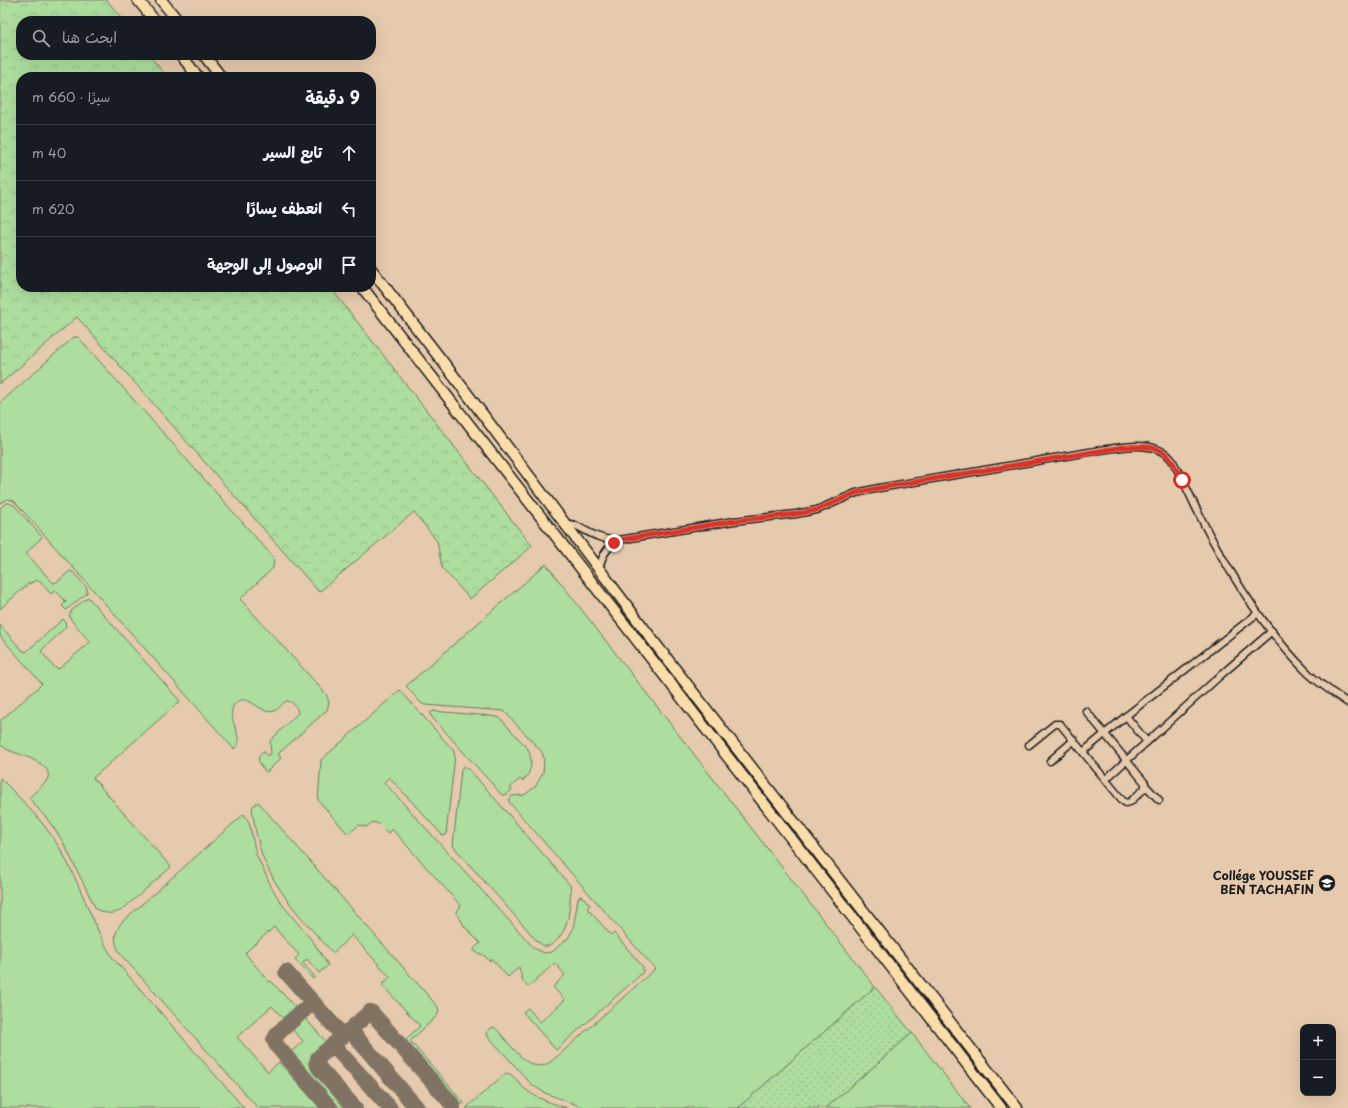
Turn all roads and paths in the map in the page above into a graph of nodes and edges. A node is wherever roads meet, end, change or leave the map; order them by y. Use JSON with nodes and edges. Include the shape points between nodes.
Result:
{"nodes":[{"id":1,"x":138,"y":0,"type":"edge"},
{"id":2,"x":161,"y":0,"type":"edge"},
{"id":3,"x":151,"y":16,"type":"edge"},
{"id":4,"x":174,"y":16,"type":"edge"},
{"id":5,"x":185,"y":60,"type":"edge"},
{"id":6,"x":208,"y":60,"type":"edge"},
{"id":7,"x":194,"y":72,"type":"edge"},
{"id":8,"x":217,"y":72,"type":"edge"},
{"id":9,"x":376,"y":275,"type":"edge"},
{"id":10,"x":366,"y":292,"type":"edge"},
{"id":11,"x":566,"y":526,"type":"junction"},
{"id":12,"x":555,"y":535,"type":"junction"},
{"id":13,"x":619,"y":540,"type":"junction"},
{"id":14,"x":599,"y":569,"type":"junction"},
{"id":15,"x":1258,"y":613,"type":"junction"},
{"id":16,"x":1272,"y":631,"type":"junction"},
{"id":17,"x":1348,"y":703,"type":"edge"},
{"id":18,"x":1086,"y":711,"type":"dead end"},
{"id":19,"x":1126,"y":716,"type":"junction"},
{"id":20,"x":1105,"y":733,"type":"junction"},
{"id":21,"x":1074,"y":740,"type":"junction"},
{"id":22,"x":1147,"y":742,"type":"junction"},
{"id":23,"x":1029,"y":745,"type":"dead end"},
{"id":24,"x":1083,"y":752,"type":"junction"},
{"id":25,"x":1050,"y":760,"type":"dead end"},
{"id":26,"x":1126,"y":761,"type":"junction"},
{"id":27,"x":1106,"y":779,"type":"junction"},
{"id":28,"x":1146,"y":786,"type":"junction"},
{"id":29,"x":1159,"y":800,"type":"dead end"},
{"id":30,"x":923,"y":987,"type":"junction"},
{"id":31,"x":912,"y":996,"type":"junction"},
{"id":32,"x":1001,"y":1108,"type":"edge"},
{"id":33,"x":1017,"y":1108,"type":"edge"}],
"edges":[{"from":1,"to":3,"type":"highway"},
{"from":2,"to":4,"type":"highway"},
{"from":5,"to":7,"type":"highway"},
{"from":6,"to":8,"type":"highway"},
{"from":9,"to":11,"type":"highway"},
{"from":10,"to":12,"type":"highway"},
{"from":11,"to":12,"type":"highway"},
{"from":11,"to":13,"type":"street","via":[[575,525],[599,538]]},
{"from":11,"to":14,"type":"highway"},
{"from":12,"to":31,"type":"highway"},
{"from":13,"to":14,"type":"street","via":[[604,553]]},
{"from":13,"to":15,"type":"street","via":[[817,510],[856,493],[879,488],[1101,450],[1146,447],[1162,451],[1172,460],[1213,541]]},
{"from":14,"to":30,"type":"highway"},
{"from":15,"to":16,"type":"street"},
{"from":15,"to":19,"type":"street"},
{"from":16,"to":17,"type":"street","via":[[1310,674]]},
{"from":16,"to":22,"type":"street"},
{"from":18,"to":20,"type":"street"},
{"from":19,"to":20,"type":"street"},
{"from":19,"to":22,"type":"street"},
{"from":20,"to":24,"type":"street"},
{"from":20,"to":26,"type":"street"},
{"from":21,"to":23,"type":"street","via":[[1061,724],[1055,724]]},
{"from":21,"to":24,"type":"street"},
{"from":21,"to":25,"type":"street"},
{"from":22,"to":26,"type":"street"},
{"from":24,"to":27,"type":"street"},
{"from":26,"to":27,"type":"street"},
{"from":26,"to":28,"type":"street"},
{"from":27,"to":28,"type":"street","via":[[1126,803]]},
{"from":28,"to":29,"type":"street"},
{"from":30,"to":31,"type":"highway"},
{"from":30,"to":33,"type":"highway"},
{"from":31,"to":32,"type":"highway"}]}
